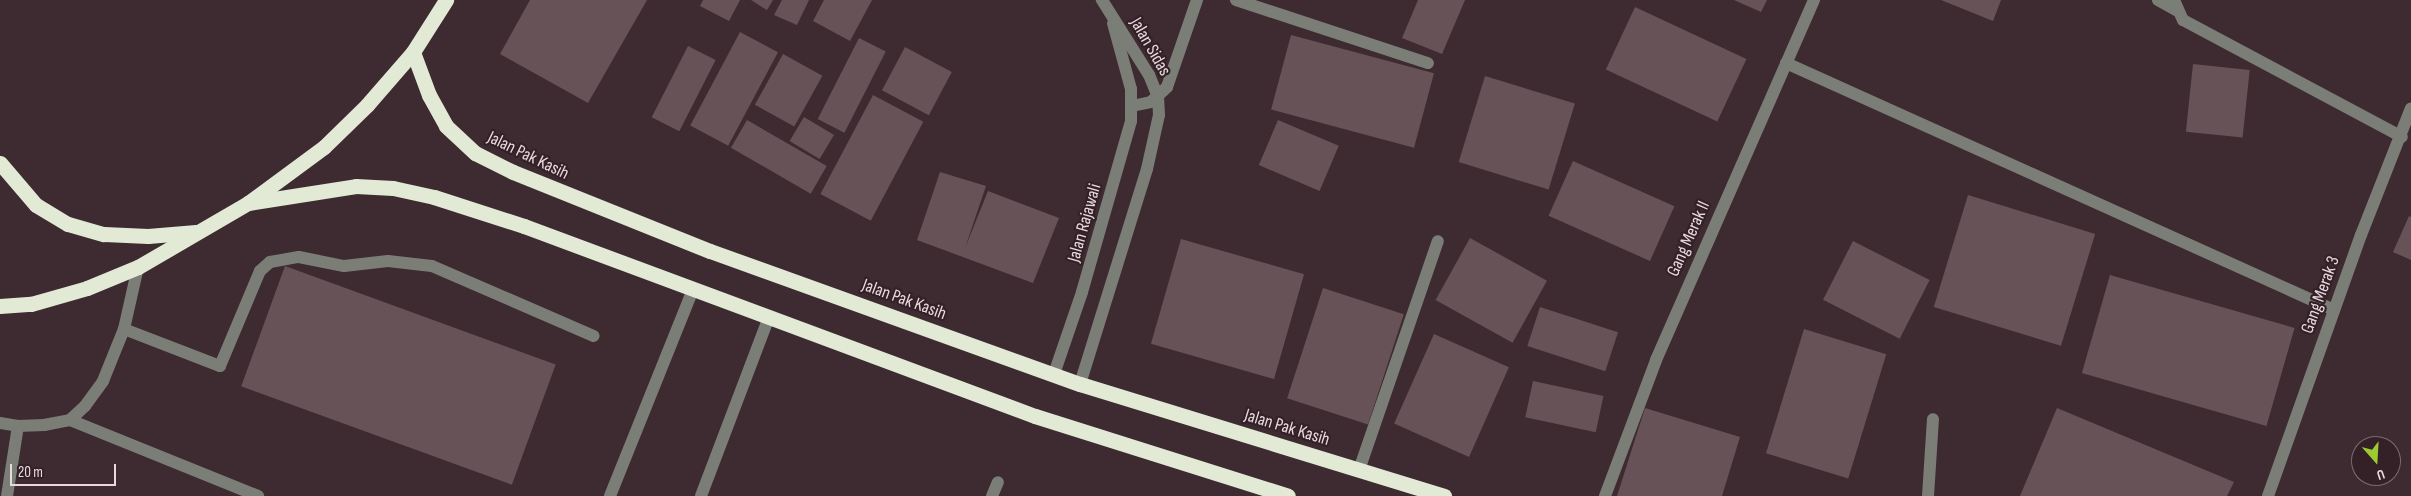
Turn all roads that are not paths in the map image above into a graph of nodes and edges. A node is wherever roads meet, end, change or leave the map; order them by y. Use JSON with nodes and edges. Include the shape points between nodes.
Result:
{"nodes":[{"id":1,"x":446,"y":0,"type":"edge"},
{"id":2,"x":1102,"y":0,"type":"edge"},
{"id":3,"x":1197,"y":0,"type":"edge"},
{"id":4,"x":1236,"y":0,"type":"edge"},
{"id":5,"x":1814,"y":0,"type":"edge"},
{"id":6,"x":2158,"y":0,"type":"edge"},
{"id":7,"x":2175,"y":5,"type":"edge"},
{"id":8,"x":1111,"y":16,"type":"junction"},
{"id":9,"x":413,"y":52,"type":"junction"},
{"id":10,"x":1786,"y":62,"type":"junction"},
{"id":11,"x":1428,"y":63,"type":"dead end"},
{"id":12,"x":1158,"y":97,"type":"junction"},
{"id":13,"x":1132,"y":106,"type":"junction"},
{"id":14,"x":2411,"y":108,"type":"edge"},
{"id":15,"x":2402,"y":137,"type":"junction"},
{"id":16,"x":0,"y":163,"type":"edge"},
{"id":17,"x":248,"y":203,"type":"junction"},
{"id":18,"x":200,"y":232,"type":"junction"},
{"id":19,"x":1438,"y":241,"type":"dead end"},
{"id":20,"x":138,"y":267,"type":"junction"},
{"id":21,"x":693,"y":290,"type":"junction"},
{"id":22,"x":0,"y":306,"type":"edge"},
{"id":23,"x":2334,"y":310,"type":"junction"},
{"id":24,"x":769,"y":317,"type":"junction"},
{"id":25,"x":124,"y":330,"type":"junction"},
{"id":26,"x":594,"y":336,"type":"dead end"},
{"id":27,"x":1054,"y":374,"type":"junction"},
{"id":28,"x":1080,"y":384,"type":"junction"},
{"id":29,"x":1933,"y":419,"type":"dead end"},
{"id":30,"x":70,"y":420,"type":"junction"},
{"id":31,"x":0,"y":422,"type":"edge"},
{"id":32,"x":18,"y":426,"type":"junction"},
{"id":33,"x":1359,"y":470,"type":"junction"},
{"id":34,"x":998,"y":482,"type":"dead end"},
{"id":35,"x":240,"y":493,"type":"edge"},
{"id":36,"x":7,"y":496,"type":"edge"},
{"id":37,"x":258,"y":496,"type":"edge"},
{"id":38,"x":610,"y":496,"type":"edge"},
{"id":39,"x":701,"y":496,"type":"edge"},
{"id":40,"x":992,"y":496,"type":"edge"},
{"id":41,"x":1288,"y":496,"type":"edge"},
{"id":42,"x":1444,"y":496,"type":"edge"},
{"id":43,"x":1605,"y":496,"type":"edge"},
{"id":44,"x":1928,"y":496,"type":"edge"},
{"id":45,"x":2268,"y":496,"type":"edge"}],
"edges":[{"from":1,"to":9,"type":"highway"},
{"from":2,"to":8,"type":"street","name":"Jalan Sidas"},
{"from":3,"to":12,"type":"street","via":[[1174,75]]},
{"from":4,"to":11,"type":"street"},
{"from":5,"to":10,"type":"street","name":"Gang Merak II"},
{"from":6,"to":7,"type":"street"},
{"from":7,"to":15,"type":"street","via":[[2183,20]]},
{"from":8,"to":12,"type":"street","name":"Jalan Sidas","via":[[1139,55]]},
{"from":8,"to":13,"type":"street","name":"Jalan Sidas","via":[[1127,70]]},
{"from":9,"to":17,"type":"highway","via":[[367,106],[324,147]]},
{"from":9,"to":27,"type":"highway","name":"Jalan Pak Kasih","via":[[428,95],[446,126],[476,153],[513,172],[710,252]]},
{"from":10,"to":23,"type":"street"},
{"from":10,"to":43,"type":"street","name":"Gang Merak II","via":[[1656,360]]},
{"from":12,"to":13,"type":"street"},
{"from":12,"to":28,"type":"street","via":[[1157,134]]},
{"from":13,"to":27,"type":"street","name":"Jalan Rajawali","via":[[1122,159]]},
{"from":14,"to":15,"type":"street","name":"Gang Merak 3"},
{"from":15,"to":23,"type":"street","name":"Gang Merak 3"},
{"from":16,"to":18,"type":"highway","via":[[36,205],[68,224],[104,234],[148,236]]},
{"from":17,"to":18,"type":"highway"},
{"from":17,"to":21,"type":"highway","via":[[356,186],[393,188],[474,208]]},
{"from":18,"to":20,"type":"highway"},
{"from":19,"to":33,"type":"street"},
{"from":20,"to":22,"type":"highway","via":[[87,288],[32,304]]},
{"from":20,"to":25,"type":"street"},
{"from":21,"to":24,"type":"highway"},
{"from":21,"to":38,"type":"street"},
{"from":23,"to":45,"type":"street","name":"Gang Merak 3"},
{"from":24,"to":39,"type":"street"},
{"from":24,"to":41,"type":"highway","via":[[1035,416]]},
{"from":25,"to":26,"type":"street","via":[[220,366],[260,271],[270,262],[299,257],[344,266],[388,262],[432,266]]},
{"from":25,"to":30,"type":"street","via":[[104,381]]},
{"from":27,"to":28,"type":"highway","name":"Jalan Pak Kasih"},
{"from":28,"to":33,"type":"highway","name":"Jalan Pak Kasih"},
{"from":29,"to":44,"type":"street"},
{"from":30,"to":32,"type":"street"},
{"from":30,"to":35,"type":"street"},
{"from":31,"to":32,"type":"street"},
{"from":32,"to":36,"type":"street"},
{"from":33,"to":42,"type":"highway","name":"Jalan Pak Kasih"},
{"from":34,"to":40,"type":"street"},
{"from":35,"to":37,"type":"street"}]}
